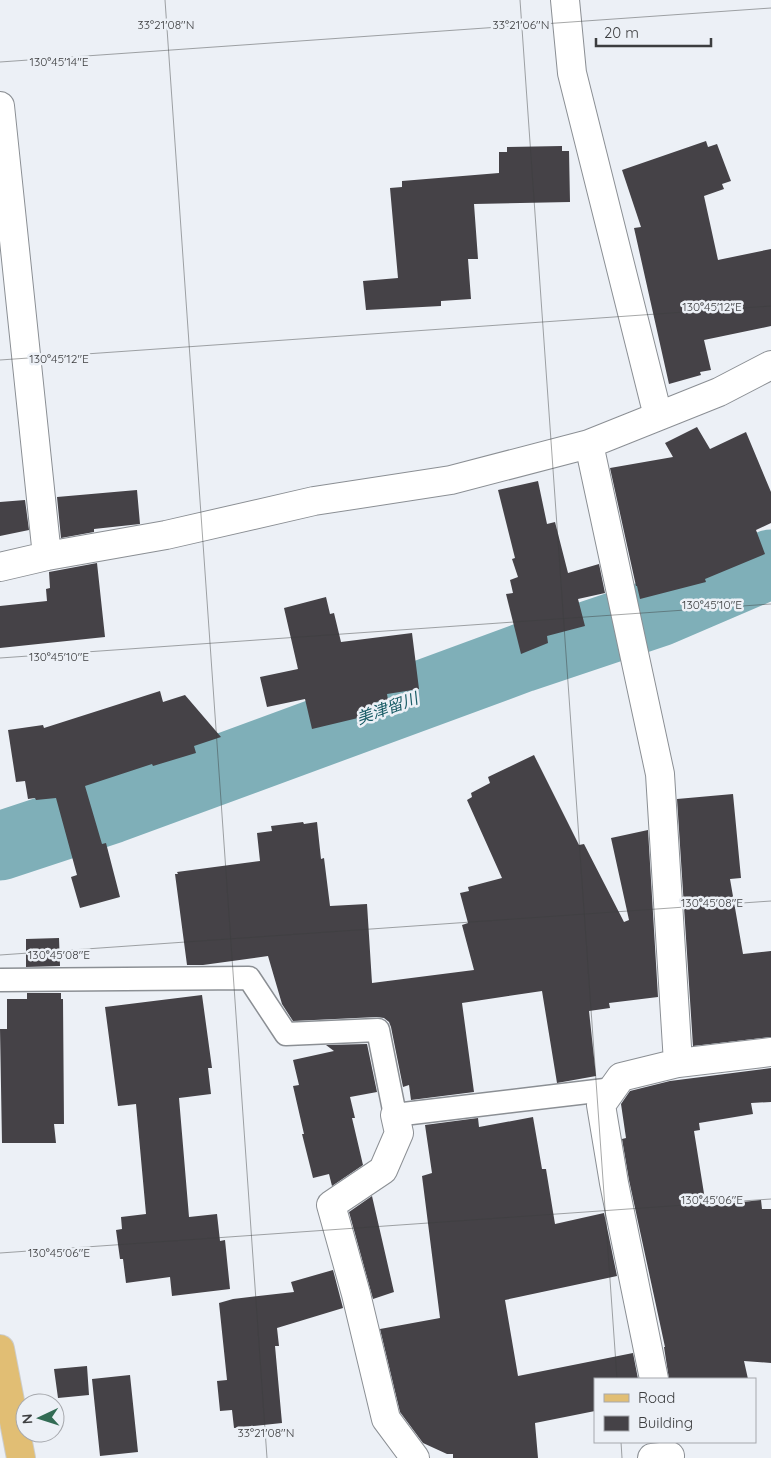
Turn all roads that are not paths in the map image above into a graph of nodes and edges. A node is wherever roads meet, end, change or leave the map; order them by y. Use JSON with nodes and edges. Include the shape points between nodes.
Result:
{"nodes":[{"id":1,"x":565,"y":0,"type":"edge"},
{"id":2,"x":0,"y":106,"type":"edge"},
{"id":3,"x":771,"y":365,"type":"edge"},
{"id":4,"x":658,"y":416,"type":"junction"},
{"id":5,"x":589,"y":444,"type":"junction"},
{"id":6,"x":47,"y":556,"type":"junction"},
{"id":7,"x":0,"y":566,"type":"edge"},
{"id":8,"x":0,"y":980,"type":"edge"},
{"id":9,"x":771,"y":1052,"type":"edge"},
{"id":10,"x":678,"y":1064,"type":"junction"},
{"id":11,"x":613,"y":1089,"type":"junction"},
{"id":12,"x":396,"y":1115,"type":"junction"},
{"id":13,"x":0,"y":1349,"type":"edge"},
{"id":14,"x":654,"y":1378,"type":"edge"},
{"id":15,"x":21,"y":1458,"type":"edge"},
{"id":16,"x":416,"y":1458,"type":"edge"}],
"edges":[{"from":1,"to":4,"type":"street","via":[[572,72]]},
{"from":2,"to":6,"type":"street"},
{"from":3,"to":4,"type":"street","via":[[719,392]]},
{"from":4,"to":5,"type":"street"},
{"from":5,"to":6,"type":"street","via":[[451,480],[314,501],[166,535]]},
{"from":5,"to":10,"type":"street","via":[[660,774]]},
{"from":6,"to":7,"type":"street"},
{"from":8,"to":12,"type":"lane","via":[[249,978],[286,1034],[378,1030]]},
{"from":9,"to":10,"type":"street"},
{"from":10,"to":11,"type":"street","via":[[621,1076]]},
{"from":11,"to":12,"type":"lane"},
{"from":11,"to":14,"type":"street","via":[[601,1105]]},
{"from":12,"to":16,"type":"street","via":[[399,1133],[383,1170],[331,1205],[386,1419]]},
{"from":13,"to":15,"type":"main road"}]}
